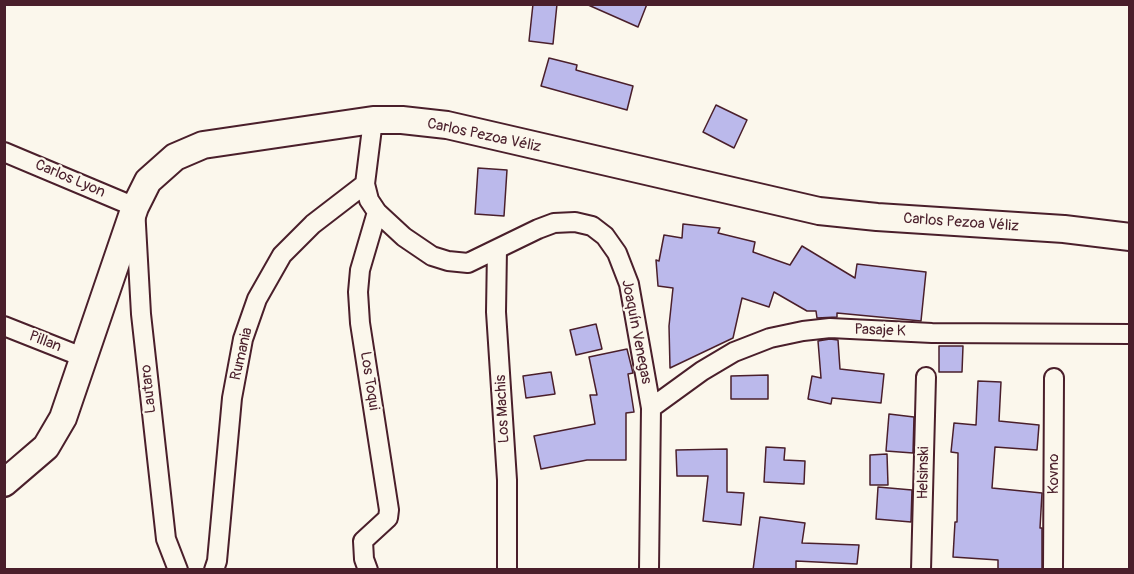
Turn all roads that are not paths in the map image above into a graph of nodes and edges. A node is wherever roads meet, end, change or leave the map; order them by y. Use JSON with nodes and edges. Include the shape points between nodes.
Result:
{"nodes":[{"id":1,"x":374,"y":120,"type":"junction"},
{"id":2,"x":4,"y":152,"type":"edge"},
{"id":3,"x":365,"y":184,"type":"junction"},
{"id":4,"x":135,"y":207,"type":"junction"},
{"id":5,"x":377,"y":212,"type":"junction"},
{"id":6,"x":1130,"y":237,"type":"edge"},
{"id":7,"x":497,"y":249,"type":"junction"},
{"id":8,"x":4,"y":326,"type":"edge"},
{"id":9,"x":1130,"y":334,"type":"edge"},
{"id":10,"x":85,"y":358,"type":"junction"},
{"id":11,"x":927,"y":377,"type":"dead end"},
{"id":12,"x":1054,"y":378,"type":"dead end"},
{"id":13,"x":651,"y":408,"type":"junction"},
{"id":14,"x":4,"y":483,"type":"edge"},
{"id":15,"x":178,"y":570,"type":"edge"},
{"id":16,"x":214,"y":570,"type":"edge"},
{"id":17,"x":368,"y":570,"type":"edge"},
{"id":18,"x":507,"y":570,"type":"edge"},
{"id":19,"x":649,"y":570,"type":"edge"},
{"id":20,"x":921,"y":570,"type":"edge"},
{"id":21,"x":1053,"y":570,"type":"edge"}],
"edges":[{"from":1,"to":3,"type":"street"},
{"from":1,"to":4,"type":"main road","name":"Carlos Pezoa Véliz","via":[[203,144],[162,167],[148,181]]},
{"from":1,"to":6,"type":"main road","name":"Carlos Pezoa Véliz","via":[[447,126],[819,212]]},
{"from":2,"to":4,"type":"street","name":"Carlos Lyon"},
{"from":3,"to":5,"type":"street","name":"Joaquín Venegas"},
{"from":3,"to":16,"type":"street","name":"Rumania","via":[[313,224],[282,255],[257,299],[243,339],[232,399]]},
{"from":4,"to":10,"type":"main road","name":"Carlos Pezoa Véliz"},
{"from":4,"to":15,"type":"street","name":"Lautaro","via":[[141,314],[166,539]]},
{"from":5,"to":7,"type":"street","name":"Joaquín Venegas","via":[[404,237],[432,256],[448,261],[468,263]]},
{"from":5,"to":17,"type":"street","name":"Los Toqui","via":[[360,270],[358,292],[390,510],[388,518],[363,541]]},
{"from":7,"to":13,"type":"street","name":"Joaquín Venegas","via":[[554,223],[592,226],[605,236],[617,253],[629,284]]},
{"from":7,"to":18,"type":"street","name":"Los Machis"},
{"from":8,"to":10,"type":"street","name":"Pillan"},
{"from":9,"to":13,"type":"street","name":"Pasaje K","via":[[830,328],[803,331],[734,352]]},
{"from":10,"to":14,"type":"main road","name":"Carlos Pezoa Véliz","via":[[63,418],[46,447]]},
{"from":11,"to":20,"type":"street","name":"Helsinski"},
{"from":12,"to":21,"type":"street","name":"Kovno"},
{"from":13,"to":19,"type":"street","name":"Joaquín Venegas"}]}
